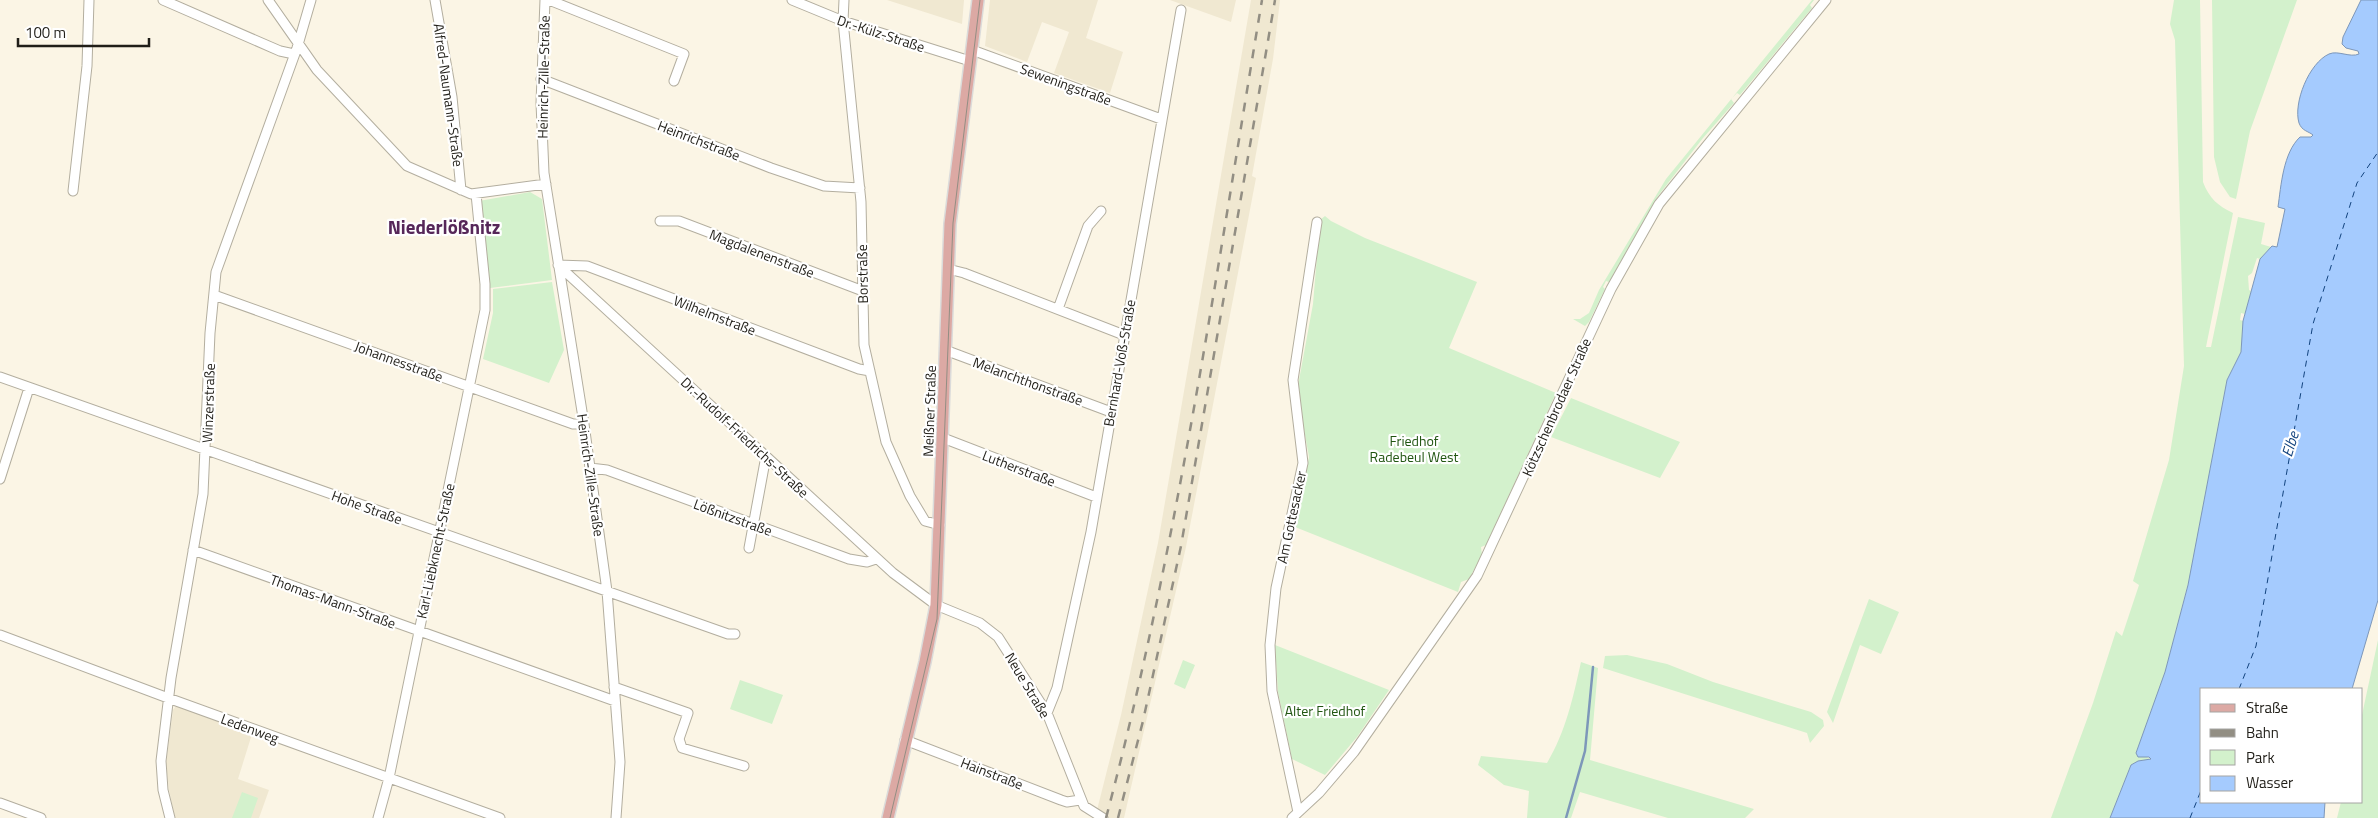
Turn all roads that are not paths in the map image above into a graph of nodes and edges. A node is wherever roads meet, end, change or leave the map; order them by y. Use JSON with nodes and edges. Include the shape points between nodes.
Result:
{"nodes":[{"id":1,"x":89,"y":0,"type":"edge"},
{"id":2,"x":163,"y":0,"type":"edge"},
{"id":3,"x":268,"y":0,"type":"edge"},
{"id":4,"x":311,"y":0,"type":"edge"},
{"id":5,"x":436,"y":0,"type":"edge"},
{"id":6,"x":547,"y":0,"type":"edge"},
{"id":7,"x":792,"y":0,"type":"edge"},
{"id":8,"x":844,"y":0,"type":"edge"},
{"id":9,"x":978,"y":0,"type":"edge"},
{"id":10,"x":1826,"y":0,"type":"edge"},
{"id":11,"x":1180,"y":10,"type":"dead end"},
{"id":12,"x":843,"y":21,"type":"junction"},
{"id":13,"x":298,"y":43,"type":"junction"},
{"id":14,"x":294,"y":54,"type":"junction"},
{"id":15,"x":971,"y":56,"type":"junction"},
{"id":16,"x":541,"y":79,"type":"junction"},
{"id":17,"x":674,"y":81,"type":"dead end"},
{"id":18,"x":1161,"y":119,"type":"junction"},
{"id":19,"x":546,"y":184,"type":"junction"},
{"id":20,"x":860,"y":188,"type":"junction"},
{"id":21,"x":461,"y":190,"type":"junction"},
{"id":22,"x":73,"y":191,"type":"dead end"},
{"id":23,"x":476,"y":194,"type":"junction"},
{"id":24,"x":1101,"y":211,"type":"dead end"},
{"id":25,"x":660,"y":221,"type":"dead end"},
{"id":26,"x":1317,"y":222,"type":"dead end"},
{"id":27,"x":558,"y":265,"type":"junction"},
{"id":28,"x":948,"y":269,"type":"junction"},
{"id":29,"x":863,"y":291,"type":"junction"},
{"id":30,"x":214,"y":295,"type":"junction"},
{"id":31,"x":1058,"y":309,"type":"junction"},
{"id":32,"x":1124,"y":334,"type":"junction"},
{"id":33,"x":946,"y":350,"type":"junction"},
{"id":34,"x":870,"y":371,"type":"junction"},
{"id":35,"x":0,"y":377,"type":"edge"},
{"id":36,"x":470,"y":387,"type":"junction"},
{"id":37,"x":30,"y":388,"type":"junction"},
{"id":38,"x":1111,"y":412,"type":"junction"},
{"id":39,"x":584,"y":424,"type":"junction"},
{"id":40,"x":942,"y":438,"type":"junction"},
{"id":41,"x":206,"y":449,"type":"junction"},
{"id":42,"x":766,"y":456,"type":"junction"},
{"id":43,"x":590,"y":468,"type":"junction"},
{"id":44,"x":0,"y":479,"type":"edge"},
{"id":45,"x":1096,"y":497,"type":"junction"},
{"id":46,"x":754,"y":524,"type":"junction"},
{"id":47,"x":940,"y":525,"type":"junction"},
{"id":48,"x":439,"y":533,"type":"junction"},
{"id":49,"x":749,"y":548,"type":"dead end"},
{"id":50,"x":193,"y":550,"type":"junction"},
{"id":51,"x":876,"y":558,"type":"junction"},
{"id":52,"x":607,"y":592,"type":"junction"},
{"id":53,"x":936,"y":605,"type":"junction"},
{"id":54,"x":418,"y":632,"type":"junction"},
{"id":55,"x":735,"y":634,"type":"dead end"},
{"id":56,"x":0,"y":635,"type":"edge"},
{"id":57,"x":614,"y":687,"type":"junction"},
{"id":58,"x":168,"y":698,"type":"junction"},
{"id":59,"x":615,"y":701,"type":"junction"},
{"id":60,"x":1047,"y":714,"type":"junction"},
{"id":61,"x":905,"y":740,"type":"junction"},
{"id":62,"x":744,"y":766,"type":"dead end"},
{"id":63,"x":389,"y":778,"type":"junction"},
{"id":64,"x":1080,"y":800,"type":"junction"},
{"id":65,"x":0,"y":803,"type":"edge"},
{"id":66,"x":1295,"y":815,"type":"edge"},
{"id":67,"x":41,"y":818,"type":"edge"},
{"id":68,"x":170,"y":818,"type":"edge"},
{"id":69,"x":378,"y":818,"type":"edge"},
{"id":70,"x":500,"y":818,"type":"edge"},
{"id":71,"x":616,"y":818,"type":"edge"},
{"id":72,"x":888,"y":818,"type":"edge"},
{"id":73,"x":1103,"y":818,"type":"edge"}],
"edges":[{"from":1,"to":22,"type":"street","via":[[87,66]]},
{"from":2,"to":14,"type":"street"},
{"from":3,"to":13,"type":"street"},
{"from":4,"to":13,"type":"street","name":"Winzerstraße"},
{"from":5,"to":21,"type":"street","name":"Alfred-Naumann-Straße","via":[[452,97]]},
{"from":6,"to":16,"type":"street","name":"Heinrich-Zille-Straße"},
{"from":6,"to":17,"type":"street","via":[[684,54]]},
{"from":7,"to":12,"type":"street","name":"Dr.-Külz-Straße"},
{"from":8,"to":12,"type":"street","name":"Borstraße"},
{"from":9,"to":15,"type":"main road","name":"Meißner Straße"},
{"from":10,"to":66,"type":"street","name":"Kötzschenbrodaer Straße","via":[[1659,204],[1611,289],[1477,576],[1354,752]]},
{"from":11,"to":18,"type":"street","name":"Bernhard-Voß-Straße"},
{"from":12,"to":15,"type":"street","name":"Dr.-Külz-Straße"},
{"from":12,"to":20,"type":"street","name":"Borstraße"},
{"from":13,"to":14,"type":"street","name":"Winzerstraße"},
{"from":13,"to":21,"type":"street","via":[[317,70],[407,166]]},
{"from":14,"to":30,"type":"street","name":"Winzerstraße","via":[[218,264]]},
{"from":15,"to":18,"type":"street","name":"Seweningstraße"},
{"from":15,"to":28,"type":"main road","name":"Meißner Straße","via":[[950,224]]},
{"from":16,"to":19,"type":"street","name":"Heinrich-Zille-Straße"},
{"from":16,"to":20,"type":"street","name":"Heinrichstraße","via":[[779,171],[824,186]]},
{"from":18,"to":32,"type":"street","name":"Bernhard-Voß-Straße"},
{"from":19,"to":23,"type":"street"},
{"from":19,"to":27,"type":"street","name":"Heinrich-Zille-Straße"},
{"from":20,"to":29,"type":"street","name":"Borstraße"},
{"from":21,"to":23,"type":"street"},
{"from":23,"to":36,"type":"street","name":"Karl-Liebknecht-Straße","via":[[485,310]]},
{"from":24,"to":31,"type":"street","via":[[1088,226]]},
{"from":25,"to":29,"type":"street","name":"Magdalenenstraße","via":[[679,221]]},
{"from":26,"to":66,"type":"street","name":"Am Gottesacker","via":[[1293,380],[1303,463],[1276,588],[1270,645],[1272,691]]},
{"from":27,"to":34,"type":"street","name":"Wilhelmstraße","via":[[587,266]]},
{"from":27,"to":39,"type":"street","name":"Heinrich-Zille-Straße"},
{"from":27,"to":42,"type":"street","name":"Dr.-Rudolf-Friedrichs-Straße"},
{"from":28,"to":31,"type":"street"},
{"from":28,"to":33,"type":"main road","name":"Meißner Straße"},
{"from":29,"to":34,"type":"street","name":"Borstraße","via":[[863,336]]},
{"from":30,"to":36,"type":"street","name":"Johannesstraße"},
{"from":30,"to":41,"type":"street","name":"Winzerstraße"},
{"from":31,"to":32,"type":"street"},
{"from":32,"to":38,"type":"street","name":"Bernhard-Voß-Straße"},
{"from":33,"to":38,"type":"street","name":"Melanchthonstraße"},
{"from":33,"to":40,"type":"main road","name":"Meißner Straße"},
{"from":34,"to":47,"type":"street","name":"Borstraße","via":[[891,454],[910,496],[925,521]]},
{"from":35,"to":37,"type":"street","name":"Hohe Straße"},
{"from":36,"to":39,"type":"street","name":"Johannesstraße","via":[[573,424]]},
{"from":36,"to":48,"type":"street","name":"Karl-Liebknecht-Straße"},
{"from":37,"to":41,"type":"street","name":"Hohe Straße"},
{"from":37,"to":44,"type":"street"},
{"from":38,"to":45,"type":"street","name":"Bernhard-Voß-Straße"},
{"from":39,"to":43,"type":"street","name":"Heinrich-Zille-Straße"},
{"from":40,"to":45,"type":"street","name":"Lutherstraße"},
{"from":40,"to":47,"type":"main road","name":"Meißner Straße"},
{"from":41,"to":48,"type":"street","name":"Hohe Straße"},
{"from":41,"to":50,"type":"street","name":"Winzerstraße","via":[[202,502]]},
{"from":42,"to":46,"type":"street"},
{"from":42,"to":51,"type":"street","name":"Dr.-Rudolf-Friedrichs-Straße"},
{"from":43,"to":46,"type":"street","name":"Lößnitzstraße","via":[[607,470]]},
{"from":43,"to":52,"type":"street","name":"Heinrich-Zille-Straße"},
{"from":45,"to":60,"type":"street","name":"Bernhard-Voß-Straße","via":[[1057,688]]},
{"from":46,"to":49,"type":"street"},
{"from":46,"to":51,"type":"street","name":"Lößnitzstraße","via":[[849,558],[867,562]]},
{"from":47,"to":53,"type":"main road","name":"Meißner Straße"},
{"from":48,"to":52,"type":"street","name":"Hohe Straße"},
{"from":48,"to":54,"type":"street","name":"Karl-Liebknecht-Straße"},
{"from":50,"to":54,"type":"street","name":"Thomas-Mann-Straße"},
{"from":50,"to":58,"type":"street","name":"Winzerstraße"},
{"from":51,"to":53,"type":"street","name":"Dr.-Rudolf-Friedrichs-Straße"},
{"from":52,"to":55,"type":"street","name":"Hohe Straße"},
{"from":52,"to":57,"type":"street","name":"Heinrich-Zille-Straße"},
{"from":53,"to":60,"type":"street","name":"Neue Straße","via":[[980,623],[998,637]]},
{"from":53,"to":61,"type":"main road","name":"Meißner Straße","via":[[928,653]]},
{"from":54,"to":59,"type":"street","name":"Thomas-Mann-Straße"},
{"from":54,"to":63,"type":"street","name":"Karl-Liebknecht-Straße"},
{"from":56,"to":58,"type":"street","name":"Ledenweg"},
{"from":57,"to":59,"type":"street","name":"Heinrich-Zille-Straße"},
{"from":57,"to":62,"type":"street","via":[[688,713],[679,739],[682,748]]},
{"from":58,"to":63,"type":"street","name":"Ledenweg"},
{"from":58,"to":68,"type":"street","name":"Winzerstraße","via":[[161,768]]},
{"from":59,"to":71,"type":"street","name":"Heinrich-Zille-Straße","via":[[620,762]]},
{"from":60,"to":64,"type":"street","name":"Neue Straße"},
{"from":61,"to":64,"type":"street","name":"Hainstraße","via":[[1061,800]]},
{"from":61,"to":72,"type":"main road","name":"Meißner Straße"},
{"from":63,"to":69,"type":"street","name":"Karl-Liebknecht-Straße"},
{"from":63,"to":70,"type":"street","name":"Ledenweg"},
{"from":64,"to":73,"type":"street","name":"Neue Straße","via":[[1086,809]]},
{"from":65,"to":67,"type":"street"}]}
